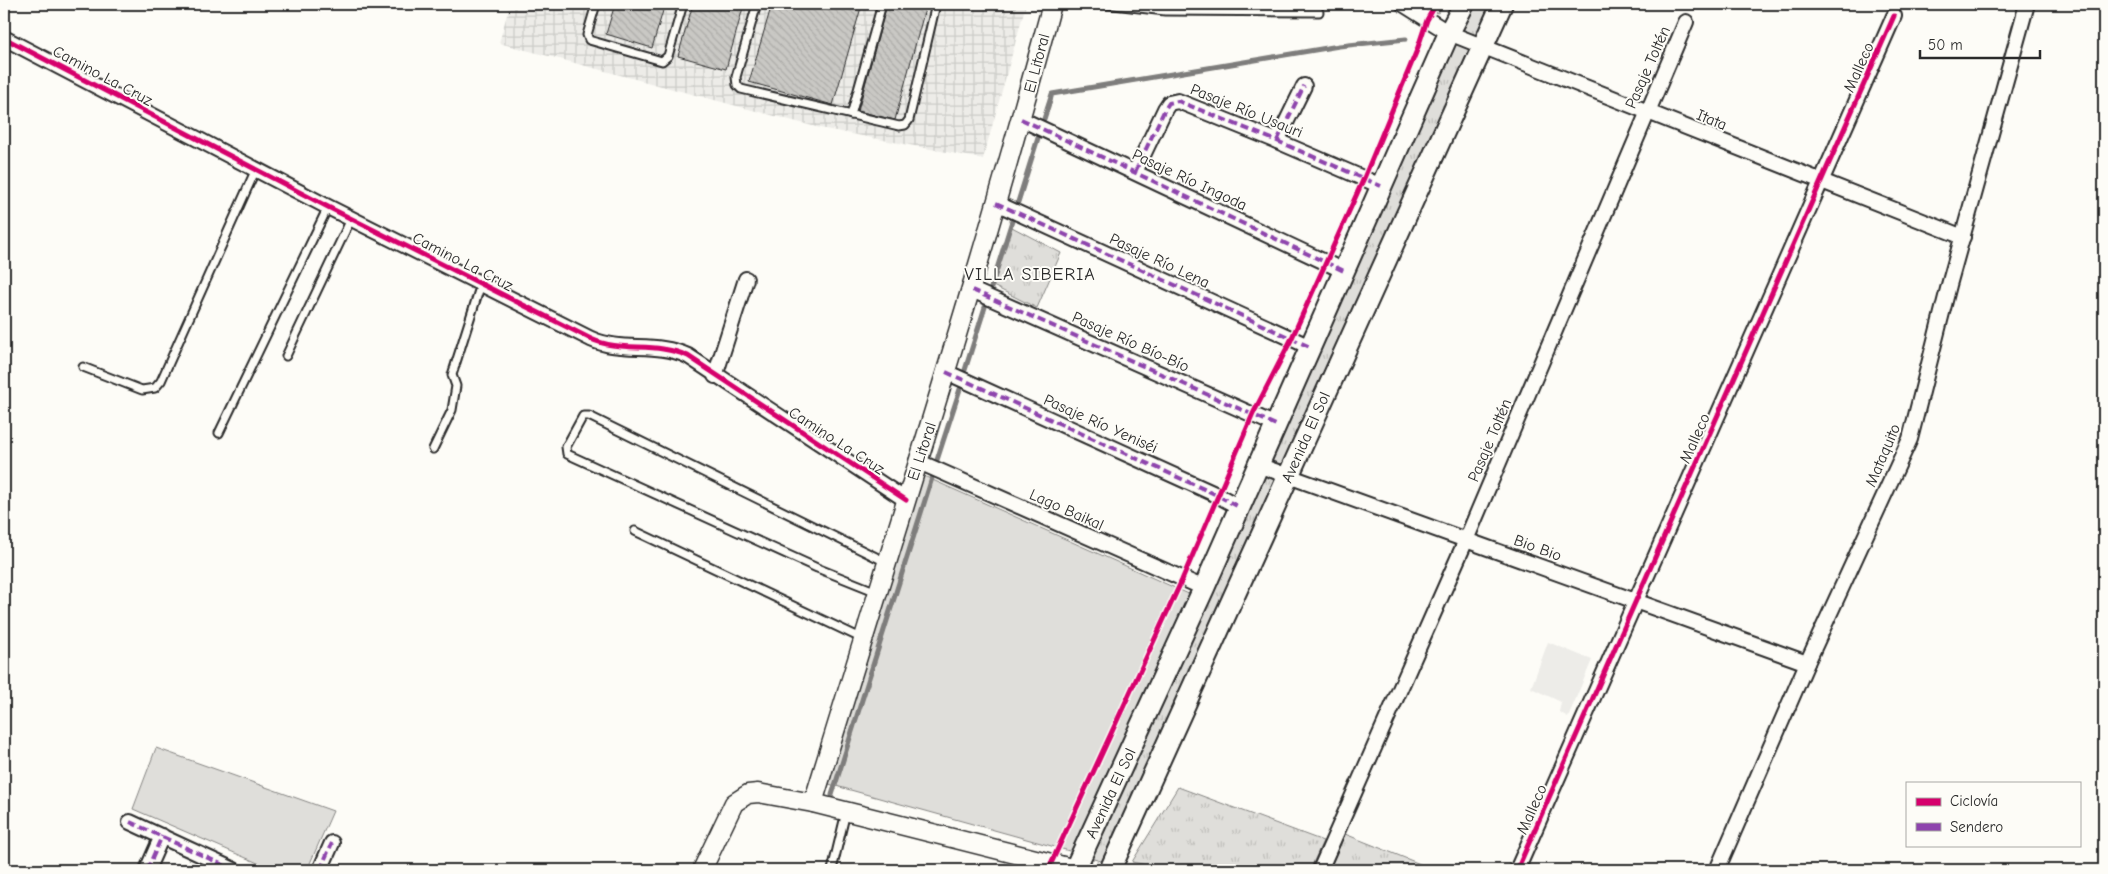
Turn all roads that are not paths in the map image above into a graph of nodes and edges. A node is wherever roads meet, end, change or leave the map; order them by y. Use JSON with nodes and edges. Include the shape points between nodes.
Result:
{"nodes":[{"id":1,"x":596,"y":4,"type":"edge"},
{"id":2,"x":683,"y":4,"type":"edge"},
{"id":3,"x":757,"y":4,"type":"edge"},
{"id":4,"x":882,"y":4,"type":"edge"},
{"id":5,"x":936,"y":4,"type":"edge"},
{"id":6,"x":1052,"y":4,"type":"edge"},
{"id":7,"x":1105,"y":4,"type":"edge"},
{"id":8,"x":1403,"y":4,"type":"edge"},
{"id":9,"x":1464,"y":4,"type":"edge"},
{"id":10,"x":1502,"y":4,"type":"edge"},
{"id":11,"x":2027,"y":4,"type":"edge"},
{"id":12,"x":1319,"y":12,"type":"dead end"},
{"id":13,"x":1894,"y":16,"type":"dead end"},
{"id":14,"x":1686,"y":22,"type":"dead end"},
{"id":15,"x":1449,"y":33,"type":"junction"},
{"id":16,"x":4,"y":38,"type":"edge"},
{"id":17,"x":1481,"y":46,"type":"junction"},
{"id":18,"x":1304,"y":86,"type":"dead end"},
{"id":19,"x":1646,"y":112,"type":"junction"},
{"id":20,"x":850,"y":115,"type":"junction"},
{"id":21,"x":1021,"y":119,"type":"junction"},
{"id":22,"x":1278,"y":141,"type":"junction"},
{"id":23,"x":256,"y":169,"type":"junction"},
{"id":24,"x":1135,"y":172,"type":"junction"},
{"id":25,"x":1821,"y":181,"type":"junction"},
{"id":26,"x":1381,"y":186,"type":"junction"},
{"id":27,"x":996,"y":203,"type":"junction"},
{"id":28,"x":328,"y":207,"type":"junction"},
{"id":29,"x":351,"y":218,"type":"junction"},
{"id":30,"x":1963,"y":237,"type":"junction"},
{"id":31,"x":1344,"y":271,"type":"junction"},
{"id":32,"x":746,"y":279,"type":"dead end"},
{"id":33,"x":481,"y":284,"type":"junction"},
{"id":34,"x":972,"y":290,"type":"junction"},
{"id":35,"x":1310,"y":347,"type":"junction"},
{"id":36,"x":286,"y":356,"type":"dead end"},
{"id":37,"x":83,"y":367,"type":"dead end"},
{"id":38,"x":946,"y":372,"type":"junction"},
{"id":39,"x":716,"y":376,"type":"junction"},
{"id":40,"x":1276,"y":425,"type":"junction"},
{"id":41,"x":219,"y":433,"type":"dead end"},
{"id":42,"x":433,"y":450,"type":"dead end"},
{"id":43,"x":917,"y":461,"type":"junction"},
{"id":44,"x":1258,"y":465,"type":"junction"},
{"id":45,"x":1288,"y":475,"type":"junction"},
{"id":46,"x":906,"y":500,"type":"junction"},
{"id":47,"x":1240,"y":507,"type":"junction"},
{"id":48,"x":635,"y":531,"type":"dead end"},
{"id":49,"x":1466,"y":540,"type":"junction"},
{"id":50,"x":886,"y":562,"type":"junction"},
{"id":51,"x":1204,"y":588,"type":"junction"},
{"id":52,"x":877,"y":592,"type":"junction"},
{"id":53,"x":1636,"y":601,"type":"junction"},
{"id":54,"x":863,"y":639,"type":"junction"},
{"id":55,"x":1807,"y":663,"type":"junction"},
{"id":56,"x":813,"y":803,"type":"junction"},
{"id":57,"x":846,"y":812,"type":"junction"},
{"id":58,"x":130,"y":822,"type":"dead end"},
{"id":59,"x":162,"y":836,"type":"junction"},
{"id":60,"x":332,"y":843,"type":"dead end"},
{"id":61,"x":147,"y":870,"type":"edge"},
{"id":62,"x":234,"y":870,"type":"edge"},
{"id":63,"x":320,"y":870,"type":"edge"},
{"id":64,"x":702,"y":870,"type":"edge"},
{"id":65,"x":832,"y":870,"type":"edge"},
{"id":66,"x":1077,"y":870,"type":"edge"},
{"id":67,"x":1110,"y":870,"type":"edge"},
{"id":68,"x":1320,"y":870,"type":"edge"},
{"id":69,"x":1518,"y":870,"type":"edge"},
{"id":70,"x":1717,"y":870,"type":"edge"}],
"edges":[{"from":1,"to":2,"type":"lane","via":[[587,35],[589,40],[662,60],[668,56]]},
{"from":3,"to":20,"type":"lane","via":[[736,77],[737,85],[741,89]]},
{"from":4,"to":20,"type":"lane"},
{"from":5,"to":20,"type":"lane","via":[[909,120],[899,126]]},
{"from":6,"to":21,"type":"street","name":"El Litoral"},
{"from":7,"to":12,"type":"lane","via":[[1165,11]]},
{"from":8,"to":15,"type":"street","name":"Itata"},
{"from":9,"to":15,"type":"main road","name":"Avenida El Sol"},
{"from":10,"to":17,"type":"main road","name":"Avenida El Sol"},
{"from":11,"to":30,"type":"street","name":"Mataquito"},
{"from":13,"to":25,"type":"street","name":"Malleco"},
{"from":14,"to":19,"type":"street","name":"Pasaje Toltén"},
{"from":15,"to":17,"type":"street","name":"Itata"},
{"from":15,"to":26,"type":"main road","name":"Avenida El Sol"},
{"from":16,"to":23,"type":"street","name":"Camino La Cruz"},
{"from":17,"to":19,"type":"street","name":"Itata"},
{"from":17,"to":45,"type":"main road","name":"Avenida El Sol"},
{"from":18,"to":22,"type":"street"},
{"from":19,"to":25,"type":"street","name":"Itata"},
{"from":19,"to":49,"type":"street","name":"Pasaje Toltén"},
{"from":21,"to":24,"type":"street","name":"Pasaje Río Ingoda"},
{"from":21,"to":27,"type":"street","name":"El Litoral"},
{"from":22,"to":24,"type":"street","name":"Pasaje Río Usauri","via":[[1178,101],[1169,103]]},
{"from":22,"to":26,"type":"street","name":"Pasaje Río Usauri"},
{"from":23,"to":28,"type":"street","name":"Camino La Cruz"},
{"from":23,"to":37,"type":"lane","via":[[161,381],[155,388],[142,390]]},
{"from":24,"to":31,"type":"street","name":"Pasaje Río Ingoda"},
{"from":25,"to":30,"type":"street","name":"Itata"},
{"from":25,"to":53,"type":"street","name":"Malleco"},
{"from":26,"to":31,"type":"main road","name":"Avenida El Sol"},
{"from":27,"to":34,"type":"street","name":"El Litoral"},
{"from":27,"to":35,"type":"street","name":"Pasaje Río Lena"},
{"from":28,"to":29,"type":"street","name":"Camino La Cruz"},
{"from":28,"to":41,"type":"lane"},
{"from":29,"to":33,"type":"street","name":"Camino La Cruz"},
{"from":29,"to":36,"type":"lane"},
{"from":30,"to":55,"type":"street","name":"Mataquito","via":[[1910,439]]},
{"from":31,"to":35,"type":"main road","name":"Avenida El Sol"},
{"from":32,"to":39,"type":"street"},
{"from":33,"to":39,"type":"street","name":"Camino La Cruz","via":[[598,342],[669,348],[688,356]]},
{"from":33,"to":42,"type":"lane","via":[[452,375],[456,386],[452,410]]},
{"from":34,"to":38,"type":"street","name":"El Litoral"},
{"from":34,"to":40,"type":"street","name":"Pasaje Río Bío-Bío"},
{"from":35,"to":40,"type":"main road","name":"Avenida El Sol"},
{"from":38,"to":43,"type":"street","name":"El Litoral"},
{"from":38,"to":47,"type":"street","name":"Pasaje Río Yeniséi"},
{"from":39,"to":46,"type":"street","name":"Camino La Cruz"},
{"from":40,"to":44,"type":"main road","name":"Avenida El Sol"},
{"from":43,"to":46,"type":"street","name":"El Litoral"},
{"from":43,"to":51,"type":"street","name":"Lago Baikal"},
{"from":44,"to":45,"type":"street","name":"Bio Bio"},
{"from":44,"to":47,"type":"main road","name":"Avenida El Sol"},
{"from":45,"to":49,"type":"street","name":"Bio Bio"},
{"from":45,"to":67,"type":"main road","name":"Avenida El Sol"},
{"from":46,"to":50,"type":"street","name":"El Litoral"},
{"from":47,"to":51,"type":"main road","name":"Avenida El Sol"},
{"from":48,"to":54,"type":"lane"},
{"from":49,"to":53,"type":"street","name":"Bio Bio"},
{"from":49,"to":68,"type":"street","name":"Pasaje Toltén"},
{"from":50,"to":52,"type":"street","name":"El Litoral"},
{"from":50,"to":52,"type":"lane","via":[[589,416],[583,416],[566,447],[567,454]]},
{"from":51,"to":66,"type":"main road","name":"Avenida El Sol"},
{"from":52,"to":54,"type":"street","name":"El Litoral"},
{"from":53,"to":55,"type":"street","name":"Bio Bio"},
{"from":53,"to":69,"type":"street","name":"Malleco"},
{"from":54,"to":56,"type":"street","name":"El Litoral"},
{"from":55,"to":70,"type":"street","name":"Mataquito"},
{"from":56,"to":57,"type":"street"},
{"from":56,"to":64,"type":"street","via":[[758,793],[741,797],[734,803]]},
{"from":57,"to":65,"type":"lane"},
{"from":57,"to":66,"type":"street"},
{"from":58,"to":59,"type":"street"},
{"from":59,"to":61,"type":"street"},
{"from":59,"to":62,"type":"street"},
{"from":60,"to":63,"type":"street"}]}
